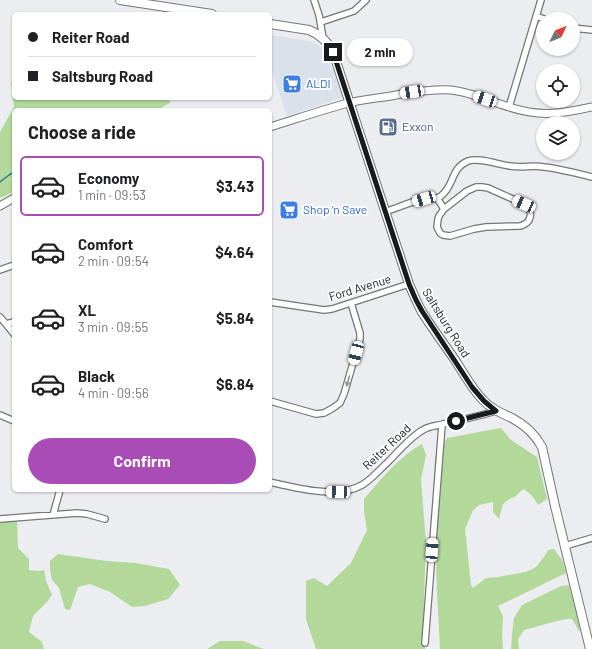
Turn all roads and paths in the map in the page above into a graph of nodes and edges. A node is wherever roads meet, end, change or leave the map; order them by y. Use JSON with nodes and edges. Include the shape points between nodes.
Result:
{"nodes":[{"id":1,"x":120,"y":0,"type":"edge"},
{"id":2,"x":314,"y":0,"type":"edge"},
{"id":3,"x":366,"y":0,"type":"edge"},
{"id":4,"x":541,"y":0,"type":"edge"},
{"id":5,"x":199,"y":12,"type":"edge"},
{"id":6,"x":537,"y":12,"type":"edge"},
{"id":7,"x":536,"y":16,"type":"edge"},
{"id":8,"x":321,"y":22,"type":"junction"},
{"id":9,"x":272,"y":24,"type":"edge"},
{"id":10,"x":580,"y":29,"type":"edge"},
{"id":11,"x":592,"y":30,"type":"edge"},
{"id":12,"x":323,"y":38,"type":"junction"},
{"id":13,"x":349,"y":103,"type":"junction"},
{"id":14,"x":509,"y":107,"type":"junction"},
{"id":15,"x":592,"y":107,"type":"edge"},
{"id":16,"x":272,"y":126,"type":"edge"},
{"id":17,"x":592,"y":177,"type":"edge"},
{"id":18,"x":437,"y":198,"type":"junction"},
{"id":19,"x":12,"y":199,"type":"edge"},
{"id":20,"x":0,"y":206,"type":"edge"},
{"id":21,"x":444,"y":209,"type":"junction"},
{"id":22,"x":385,"y":212,"type":"junction"},
{"id":23,"x":12,"y":266,"type":"edge"},
{"id":24,"x":0,"y":270,"type":"edge"},
{"id":25,"x":409,"y":284,"type":"junction"},
{"id":26,"x":272,"y":302,"type":"edge"},
{"id":27,"x":351,"y":303,"type":"junction"},
{"id":28,"x":0,"y":318,"type":"edge"},
{"id":29,"x":12,"y":322,"type":"edge"},
{"id":30,"x":6,"y":324,"type":"junction"},
{"id":31,"x":12,"y":332,"type":"edge"},
{"id":32,"x":272,"y":402,"type":"edge"},
{"id":33,"x":496,"y":411,"type":"junction"},
{"id":34,"x":0,"y":415,"type":"edge"},
{"id":35,"x":12,"y":420,"type":"edge"},
{"id":36,"x":442,"y":425,"type":"junction"},
{"id":37,"x":272,"y":482,"type":"edge"},
{"id":38,"x":59,"y":492,"type":"edge"},
{"id":39,"x":53,"y":515,"type":"junction"},
{"id":40,"x":105,"y":519,"type":"dead end"},
{"id":41,"x":0,"y":520,"type":"edge"},
{"id":42,"x":592,"y":538,"type":"edge"},
{"id":43,"x":565,"y":546,"type":"junction"},
{"id":44,"x":425,"y":643,"type":"dead end"},
{"id":45,"x":590,"y":649,"type":"edge"}],
"edges":[{"from":1,"to":5,"type":"main road"},
{"from":2,"to":8,"type":"street"},
{"from":3,"to":8,"type":"street","via":[[354,11]]},
{"from":4,"to":6,"type":"street"},
{"from":7,"to":14,"type":"street"},
{"from":8,"to":12,"type":"street"},
{"from":9,"to":12,"type":"main road","via":[[309,30]]},
{"from":10,"to":11,"type":"street"},
{"from":12,"to":13,"type":"main road","name":"Saltsburg Road","via":[[333,52]]},
{"from":13,"to":14,"type":"street","via":[[413,92],[448,90],[473,94]]},
{"from":13,"to":16,"type":"street"},
{"from":13,"to":22,"type":"main road","name":"Saltsburg Road"},
{"from":14,"to":15,"type":"street","via":[[534,113],[556,114]]},
{"from":17,"to":18,"type":"street","via":[[543,167],[516,167],[471,160],[456,170],[450,185]]},
{"from":18,"to":21,"type":"street"},
{"from":18,"to":22,"type":"street","via":[[424,199]]},
{"from":19,"to":20,"type":"street"},
{"from":21,"to":21,"type":"street","via":[[439,216],[437,227],[440,233],[446,236],[480,228],[524,225],[530,217],[529,209],[524,204],[482,187],[467,191]]},
{"from":22,"to":25,"type":"main road","name":"Saltsburg Road"},
{"from":23,"to":24,"type":"street"},
{"from":25,"to":27,"type":"street","name":"Ford Avenue"},
{"from":25,"to":33,"type":"main road","name":"Saltsburg Road","via":[[422,311],[472,387]]},
{"from":26,"to":27,"type":"street","name":"Ford Avenue","via":[[324,310]]},
{"from":27,"to":32,"type":"street","one_way":true,"via":[[360,339],[340,403],[324,413],[316,414]]},
{"from":28,"to":30,"type":"street"},
{"from":29,"to":30,"type":"street"},
{"from":30,"to":31,"type":"street"},
{"from":33,"to":36,"type":"street","name":"Reiter Road"},
{"from":33,"to":43,"type":"main road","name":"Saltsburg Road","via":[[525,426],[539,441]]},
{"from":34,"to":35,"type":"street"},
{"from":36,"to":37,"type":"street","name":"Reiter Road","via":[[422,430],[374,476],[350,490],[306,490]]},
{"from":36,"to":44,"type":"street"},
{"from":38,"to":39,"type":"street"},
{"from":39,"to":40,"type":"street","via":[[77,513]]},
{"from":39,"to":41,"type":"street"},
{"from":42,"to":43,"type":"street"},
{"from":43,"to":45,"type":"main road","name":"Saltsburg Road"}]}
